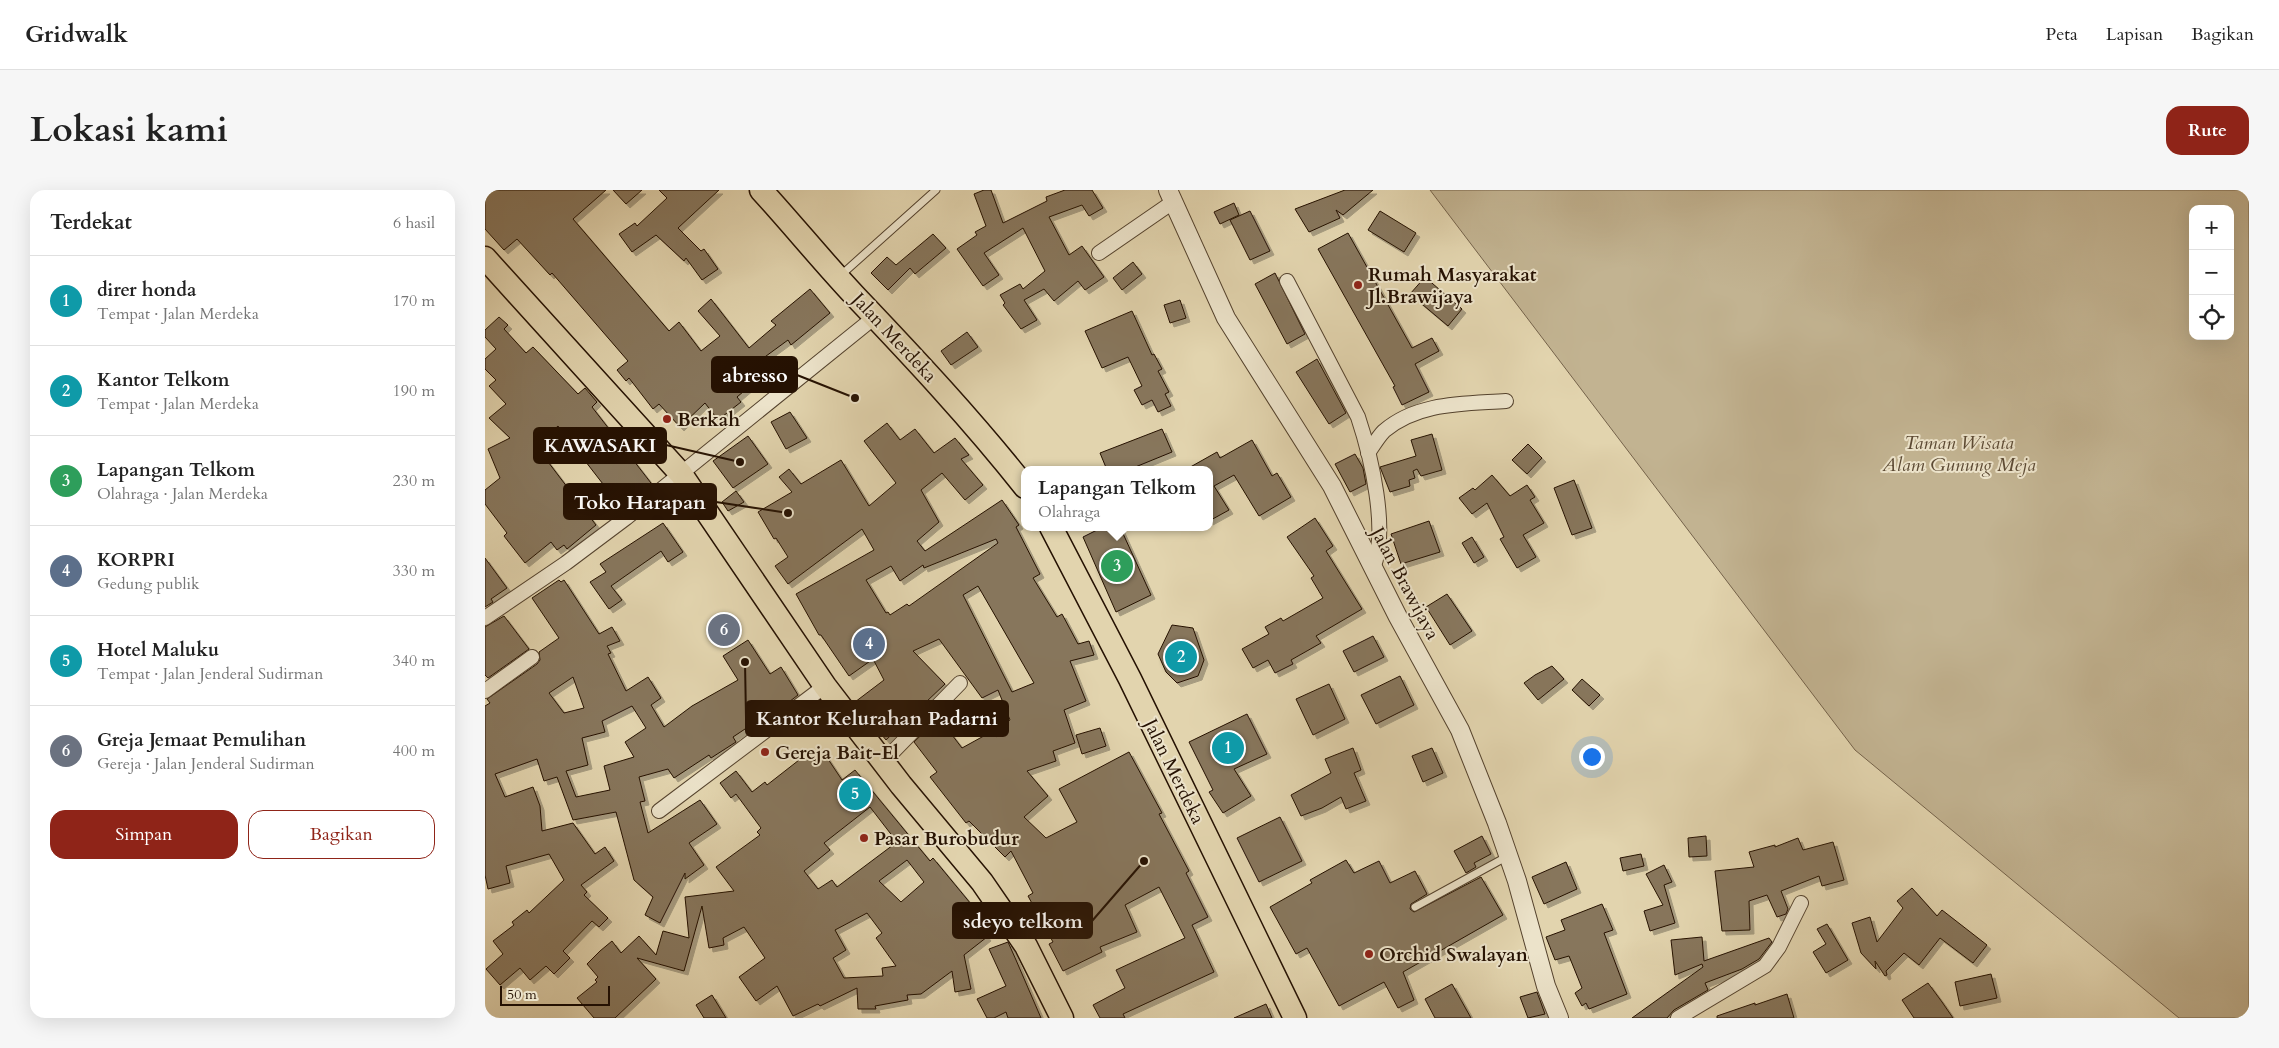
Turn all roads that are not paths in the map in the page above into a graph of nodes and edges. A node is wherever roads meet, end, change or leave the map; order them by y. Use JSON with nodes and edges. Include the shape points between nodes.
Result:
{"nodes":[{"id":1,"x":761,"y":190,"type":"edge"},
{"id":2,"x":936,"y":190,"type":"edge"},
{"id":3,"x":1170,"y":196,"type":"edge"},
{"id":4,"x":1099,"y":253,"type":"dead end"},
{"id":5,"x":485,"y":258,"type":"edge"},
{"id":6,"x":840,"y":276,"type":"junction"},
{"id":7,"x":1287,"y":281,"type":"dead end"},
{"id":8,"x":876,"y":316,"type":"junction"},
{"id":9,"x":1507,"y":401,"type":"dead end"},
{"id":10,"x":1368,"y":453,"type":"junction"},
{"id":11,"x":681,"y":474,"type":"junction"},
{"id":12,"x":1021,"y":482,"type":"edge"},
{"id":13,"x":1053,"y":531,"type":"edge"},
{"id":14,"x":1373,"y":568,"type":"junction"},
{"id":15,"x":485,"y":618,"type":"edge"},
{"id":16,"x":532,"y":657,"type":"dead end"},
{"id":17,"x":960,"y":683,"type":"dead end"},
{"id":18,"x":825,"y":686,"type":"junction"},
{"id":19,"x":485,"y":692,"type":"edge"},
{"id":20,"x":883,"y":762,"type":"junction"},
{"id":21,"x":659,"y":811,"type":"dead end"},
{"id":22,"x":1509,"y":856,"type":"junction"},
{"id":23,"x":1801,"y":903,"type":"dead end"},
{"id":24,"x":1415,"y":907,"type":"dead end"},
{"id":25,"x":1062,"y":1018,"type":"edge"},
{"id":26,"x":1295,"y":1018,"type":"edge"},
{"id":27,"x":1559,"y":1018,"type":"edge"},
{"id":28,"x":1678,"y":1018,"type":"edge"}],
"edges":[{"from":1,"to":6,"type":"highway","name":"Jalan Merdeka"},
{"from":2,"to":6,"type":"lane"},
{"from":3,"to":4,"type":"street"},
{"from":3,"to":14,"type":"street","name":"Jalan Brawijaya","via":[[1226,318],[1331,486]]},
{"from":5,"to":11,"type":"highway"},
{"from":6,"to":8,"type":"highway","name":"Jalan Merdeka"},
{"from":7,"to":10,"type":"street","via":[[1358,417]]},
{"from":8,"to":11,"type":"street"},
{"from":8,"to":12,"type":"highway","name":"Jalan Merdeka"},
{"from":9,"to":10,"type":"street","via":[[1431,407],[1404,417],[1383,432]]},
{"from":10,"to":14,"type":"street","via":[[1379,525],[1379,547]]},
{"from":11,"to":15,"type":"street","via":[[574,557]]},
{"from":11,"to":18,"type":"highway"},
{"from":13,"to":26,"type":"highway","name":"Jalan Merdeka","via":[[1130,679]]},
{"from":14,"to":22,"type":"street","name":"Jalan Brawijaya","via":[[1460,730]]},
{"from":16,"to":19,"type":"street"},
{"from":17,"to":20,"type":"street"},
{"from":18,"to":20,"type":"highway"},
{"from":18,"to":21,"type":"street"},
{"from":20,"to":25,"type":"highway","via":[[982,882],[1026,946]]},
{"from":22,"to":24,"type":"lane"},
{"from":22,"to":27,"type":"street","name":"Jalan Brawijaya","via":[[1546,986]]},
{"from":23,"to":28,"type":"street","via":[[1779,947],[1765,966]]}]}
